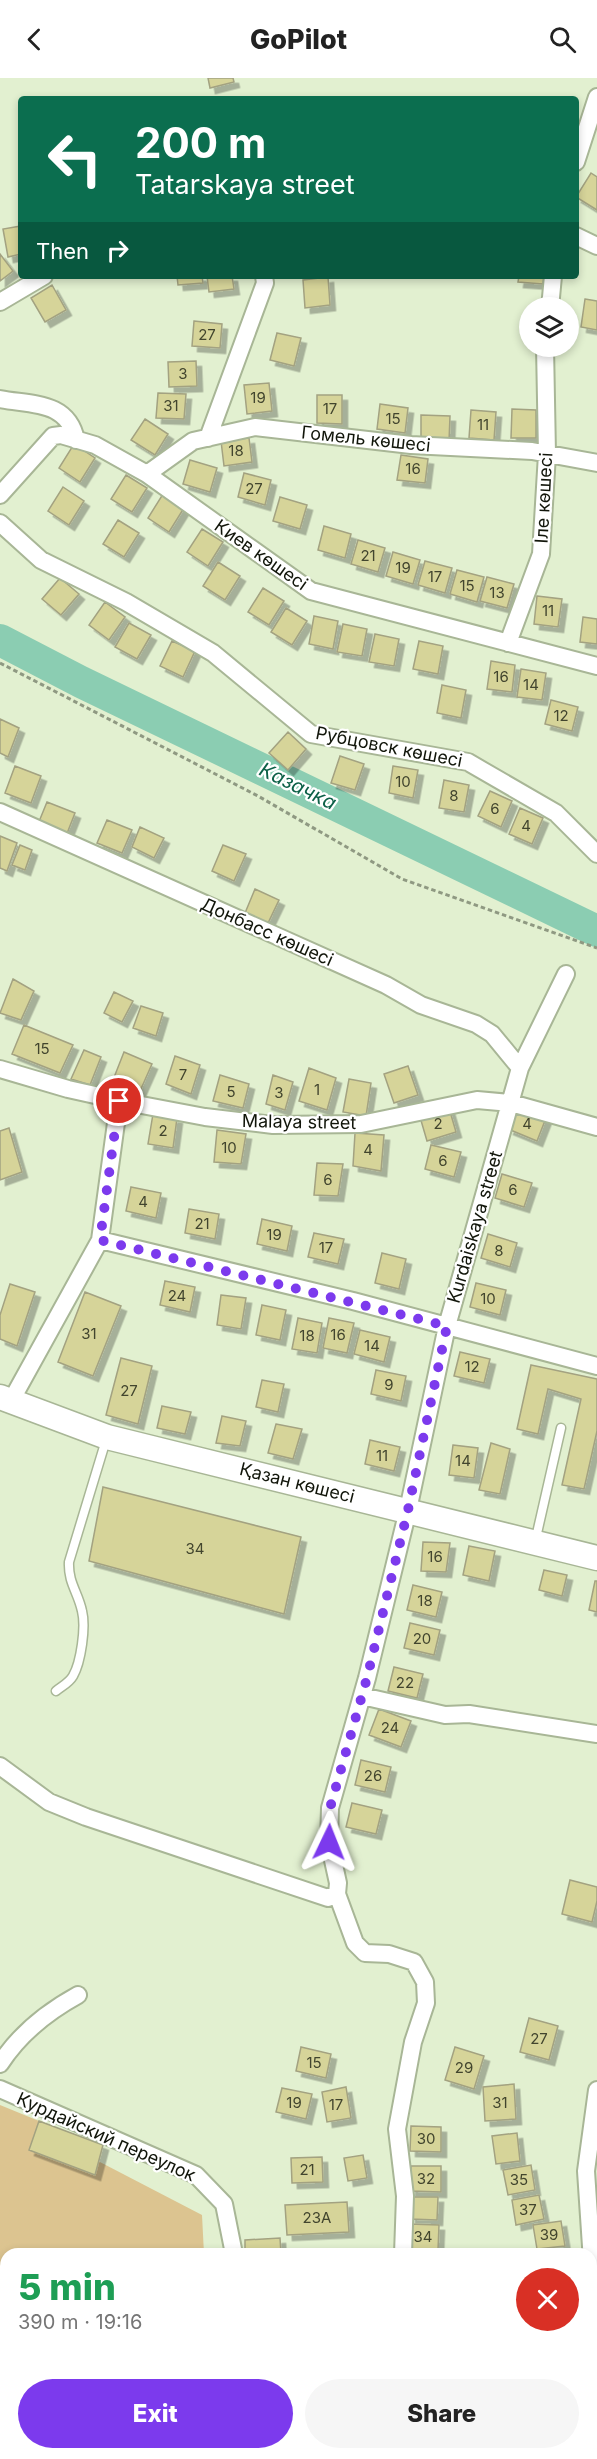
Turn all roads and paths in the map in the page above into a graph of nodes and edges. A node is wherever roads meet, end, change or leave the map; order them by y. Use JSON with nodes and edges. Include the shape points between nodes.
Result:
{"nodes":[{"id":1,"x":597,"y":97,"type":"edge"},
{"id":2,"x":579,"y":153,"type":"edge"},
{"id":3,"x":579,"y":237,"type":"edge"},
{"id":4,"x":597,"y":246,"type":"edge"},
{"id":5,"x":40,"y":279,"type":"edge"},
{"id":6,"x":264,"y":279,"type":"edge"},
{"id":7,"x":553,"y":279,"type":"edge"},
{"id":8,"x":551,"y":297,"type":"edge"},
{"id":9,"x":0,"y":302,"type":"edge"},
{"id":10,"x":545,"y":357,"type":"edge"},
{"id":11,"x":0,"y":399,"type":"edge"},
{"id":12,"x":208,"y":438,"type":"junction"},
{"id":13,"x":76,"y":440,"type":"junction"},
{"id":14,"x":547,"y":454,"type":"junction"},
{"id":15,"x":597,"y":463,"type":"edge"},
{"id":16,"x":147,"y":474,"type":"junction"},
{"id":17,"x":0,"y":495,"type":"edge"},
{"id":18,"x":0,"y":523,"type":"edge"},
{"id":19,"x":508,"y":643,"type":"junction"},
{"id":20,"x":0,"y":663,"type":"edge"},
{"id":21,"x":597,"y":666,"type":"edge"},
{"id":22,"x":0,"y":812,"type":"edge"},
{"id":23,"x":597,"y":854,"type":"edge"},
{"id":24,"x":597,"y":948,"type":"edge"},
{"id":25,"x":566,"y":974,"type":"dead end"},
{"id":26,"x":520,"y":1068,"type":"junction"},
{"id":27,"x":0,"y":1070,"type":"edge"},
{"id":28,"x":119,"y":1101,"type":"junction"},
{"id":29,"x":511,"y":1102,"type":"junction"},
{"id":30,"x":597,"y":1127,"type":"edge"},
{"id":31,"x":100,"y":1240,"type":"junction"},
{"id":32,"x":447,"y":1326,"type":"junction"},
{"id":33,"x":597,"y":1366,"type":"edge"},
{"id":34,"x":5,"y":1399,"type":"edge"},
{"id":35,"x":561,"y":1428,"type":"dead end"},
{"id":36,"x":107,"y":1437,"type":"junction"},
{"id":37,"x":408,"y":1510,"type":"junction"},
{"id":38,"x":535,"y":1542,"type":"junction"},
{"id":39,"x":597,"y":1558,"type":"edge"},
{"id":40,"x":56,"y":1691,"type":"dead end"},
{"id":41,"x":362,"y":1696,"type":"junction"},
{"id":42,"x":597,"y":1734,"type":"edge"},
{"id":43,"x":0,"y":1766,"type":"edge"},
{"id":44,"x":337,"y":1894,"type":"junction"},
{"id":45,"x":78,"y":1995,"type":"dead end"},
{"id":46,"x":0,"y":2064,"type":"edge"},
{"id":47,"x":0,"y":2089,"type":"edge"},
{"id":48,"x":597,"y":2090,"type":"edge"},
{"id":49,"x":233,"y":2248,"type":"edge"},
{"id":50,"x":403,"y":2248,"type":"edge"},
{"id":51,"x":591,"y":2248,"type":"edge"}],
"edges":[{"from":1,"to":2,"type":"street"},
{"from":3,"to":4,"type":"street"},
{"from":5,"to":9,"type":"street"},
{"from":6,"to":12,"type":"street"},
{"from":7,"to":8,"type":"street"},
{"from":10,"to":14,"type":"street","name":"Іле көшесі"},
{"from":11,"to":13,"type":"street","via":[[50,407],[68,422]]},
{"from":12,"to":14,"type":"street","name":"Гомель көшесі","via":[[255,427],[411,445]]},
{"from":12,"to":16,"type":"street","name":"Гомель көшесі","via":[[193,441]]},
{"from":13,"to":16,"type":"street","name":"Киев көшесі","via":[[94,445]]},
{"from":13,"to":17,"type":"street","name":"Киев көшесі","via":[[53,436]]},
{"from":14,"to":15,"type":"street","name":"Гомель көшесі"},
{"from":14,"to":19,"type":"street","name":"Іле көшесі","via":[[541,554]]},
{"from":16,"to":19,"type":"street","name":"Киев көшесі","via":[[311,591]]},
{"from":18,"to":23,"type":"street","name":"Рубцовск көшесі","via":[[41,560],[126,602],[213,653],[311,734],[468,762],[556,813]]},
{"from":19,"to":21,"type":"street","name":"Киев көшесі"},
{"from":20,"to":24,"type":"path","via":[[258,796],[402,879]]},
{"from":22,"to":26,"type":"street","name":"Донбасс көшесі","via":[[386,985],[421,1005],[476,1024],[492,1034]]},
{"from":25,"to":26,"type":"street","name":"Kurdaiskaya street"},
{"from":26,"to":29,"type":"street","name":"Kurdaiskaya street"},
{"from":27,"to":28,"type":"street","name":"Malaya street"},
{"from":28,"to":29,"type":"street","name":"Malaya street","via":[[273,1125],[361,1124],[477,1100]]},
{"from":28,"to":31,"type":"street"},
{"from":29,"to":30,"type":"street","name":"Malaya street"},
{"from":29,"to":32,"type":"street","name":"Kurdaiskaya street"},
{"from":31,"to":32,"type":"street"},
{"from":31,"to":34,"type":"street"},
{"from":32,"to":33,"type":"street"},
{"from":32,"to":37,"type":"street","name":"Kurdaiskaya street"},
{"from":34,"to":36,"type":"street","name":"Қазан көшесі"},
{"from":35,"to":38,"type":"lane"},
{"from":36,"to":37,"type":"street","name":"Қазан көшесі"},
{"from":36,"to":40,"type":"lane","via":[[69,1562],[69,1578],[84,1629],[75,1673]]},
{"from":37,"to":38,"type":"street","name":"Қазан көшесі"},
{"from":37,"to":41,"type":"street","name":"Kurdaiskaya street"},
{"from":38,"to":39,"type":"street","name":"Қазан көшесі"},
{"from":41,"to":42,"type":"street","via":[[445,1714],[469,1714]]},
{"from":41,"to":44,"type":"street","name":"Kurdaiskaya street","via":[[330,1808],[329,1842]]},
{"from":43,"to":44,"type":"street","via":[[49,1802],[86,1817],[328,1898]]},
{"from":44,"to":50,"type":"street","name":"Kurdaiskaya street","via":[[355,1943],[364,1953],[389,1954],[414,1962],[424,1982],[426,2003],[412,2042],[397,2129],[405,2196]]},
{"from":45,"to":46,"type":"street","via":[[55,2007],[26,2031]]},
{"from":47,"to":49,"type":"street","name":"Курдайский переулок","via":[[196,2175],[224,2204]]},
{"from":48,"to":51,"type":"street","via":[[586,2170]]}]}
